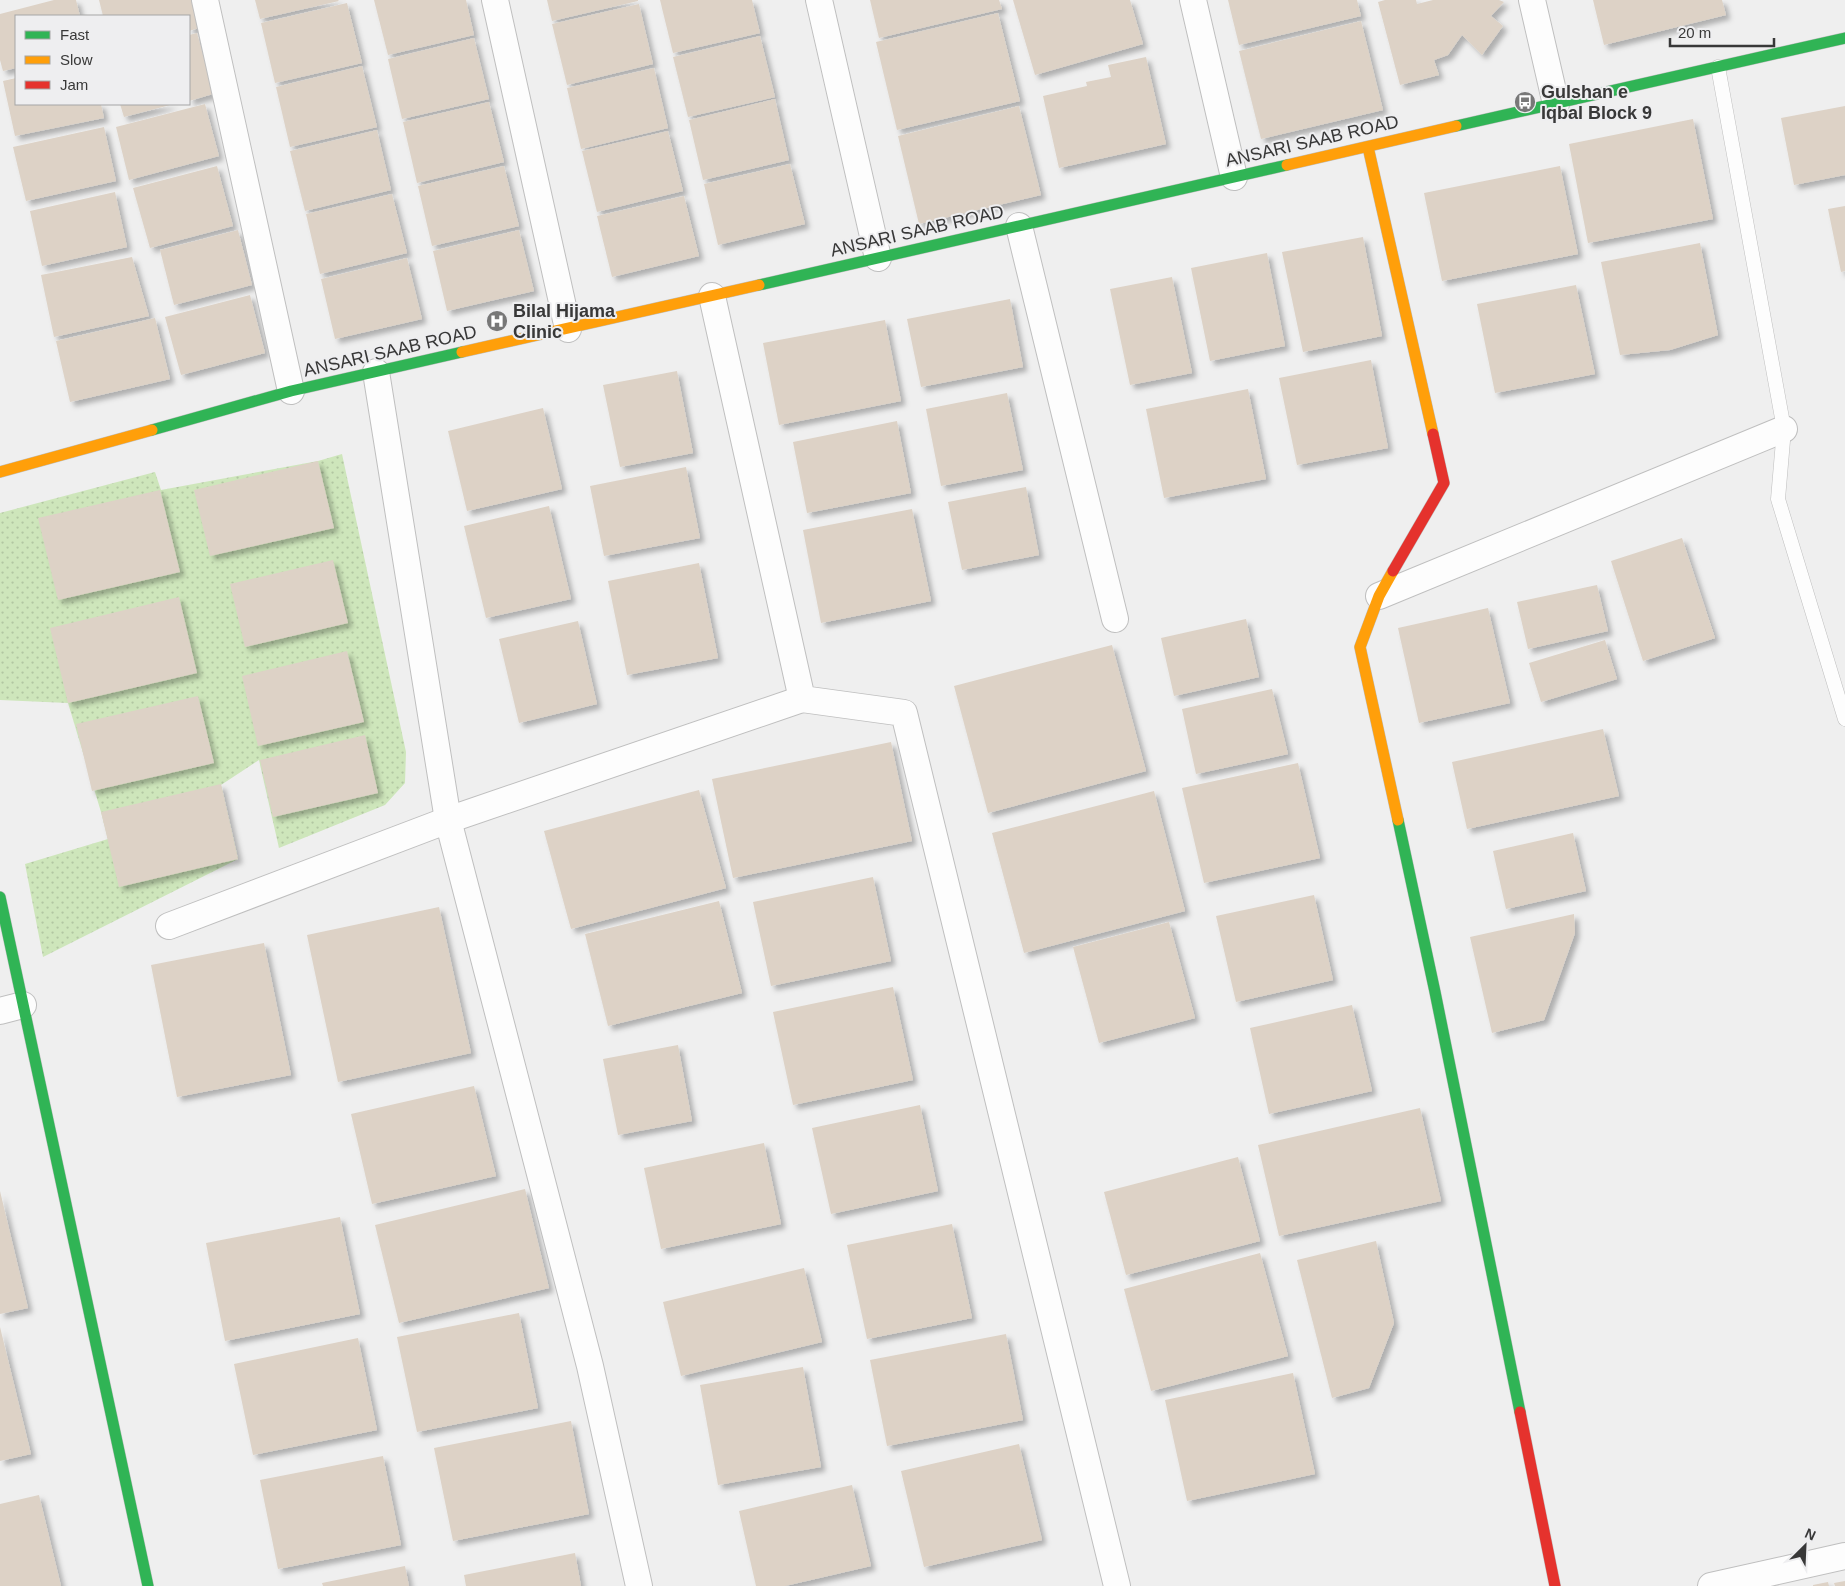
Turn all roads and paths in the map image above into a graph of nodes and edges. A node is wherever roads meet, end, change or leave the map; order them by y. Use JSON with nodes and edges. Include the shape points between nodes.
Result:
{"nodes":[{"id":1,"x":205,"y":0,"type":"edge"},
{"id":2,"x":496,"y":0,"type":"edge"},
{"id":3,"x":819,"y":0,"type":"edge"},
{"id":4,"x":1193,"y":0,"type":"edge"},
{"id":5,"x":1532,"y":0,"type":"edge"},
{"id":6,"x":1845,"y":38,"type":"edge"},
{"id":7,"x":1718,"y":67,"type":"junction"},
{"id":8,"x":1556,"y":104,"type":"junction"},
{"id":9,"x":1368,"y":147,"type":"junction"},
{"id":10,"x":1234,"y":177,"type":"junction"},
{"id":11,"x":1019,"y":226,"type":"junction"},
{"id":12,"x":878,"y":258,"type":"junction"},
{"id":13,"x":712,"y":296,"type":"junction"},
{"id":14,"x":568,"y":329,"type":"junction"},
{"id":15,"x":376,"y":372,"type":"junction"},
{"id":16,"x":292,"y":391,"type":"junction"},
{"id":17,"x":1784,"y":429,"type":"junction"},
{"id":18,"x":0,"y":472,"type":"edge"},
{"id":19,"x":1379,"y":596,"type":"junction"},
{"id":20,"x":1114,"y":619,"type":"dead end"},
{"id":21,"x":1841,"y":693,"type":"edge"},
{"id":22,"x":802,"y":700,"type":"junction"},
{"id":23,"x":1845,"y":719,"type":"edge"},
{"id":24,"x":448,"y":820,"type":"junction"},
{"id":25,"x":0,"y":897,"type":"edge"},
{"id":26,"x":169,"y":926,"type":"dead end"},
{"id":27,"x":12,"y":1008,"type":"edge"},
{"id":28,"x":1845,"y":1556,"type":"edge"},
{"id":29,"x":148,"y":1586,"type":"edge"},
{"id":30,"x":639,"y":1586,"type":"edge"},
{"id":31,"x":1117,"y":1586,"type":"edge"},
{"id":32,"x":1555,"y":1586,"type":"edge"},
{"id":33,"x":1711,"y":1586,"type":"edge"}],
"edges":[{"from":1,"to":16,"type":"street"},
{"from":2,"to":14,"type":"street"},
{"from":3,"to":12,"type":"street"},
{"from":4,"to":10,"type":"street"},
{"from":5,"to":8,"type":"street"},
{"from":6,"to":7,"type":"street","name":"ANSARI SAAB ROAD"},
{"from":7,"to":8,"type":"street","name":"ANSARI SAAB ROAD"},
{"from":7,"to":17,"type":"lane"},
{"from":8,"to":9,"type":"street","name":"ANSARI SAAB ROAD"},
{"from":9,"to":10,"type":"street","name":"ANSARI SAAB ROAD"},
{"from":9,"to":19,"type":"street","via":[[1444,483]]},
{"from":10,"to":11,"type":"street","name":"ANSARI SAAB ROAD"},
{"from":11,"to":12,"type":"street","name":"ANSARI SAAB ROAD"},
{"from":11,"to":20,"type":"street"},
{"from":12,"to":13,"type":"street","name":"ANSARI SAAB ROAD"},
{"from":13,"to":14,"type":"street","name":"ANSARI SAAB ROAD"},
{"from":13,"to":22,"type":"street"},
{"from":14,"to":15,"type":"street","name":"ANSARI SAAB ROAD"},
{"from":15,"to":16,"type":"street","name":"ANSARI SAAB ROAD"},
{"from":15,"to":24,"type":"street"},
{"from":16,"to":18,"type":"street","name":"ANSARI SAAB ROAD"},
{"from":17,"to":19,"type":"street"},
{"from":17,"to":21,"type":"lane","via":[[1778,499]]},
{"from":19,"to":32,"type":"street","via":[[1360,647],[1433,982]]},
{"from":21,"to":23,"type":"lane"},
{"from":22,"to":24,"type":"street"},
{"from":22,"to":31,"type":"street","via":[[904,713]]},
{"from":24,"to":26,"type":"street"},
{"from":24,"to":30,"type":"street","via":[[590,1366]]},
{"from":25,"to":27,"type":"street"},
{"from":27,"to":29,"type":"street"},
{"from":28,"to":33,"type":"street"}]}
